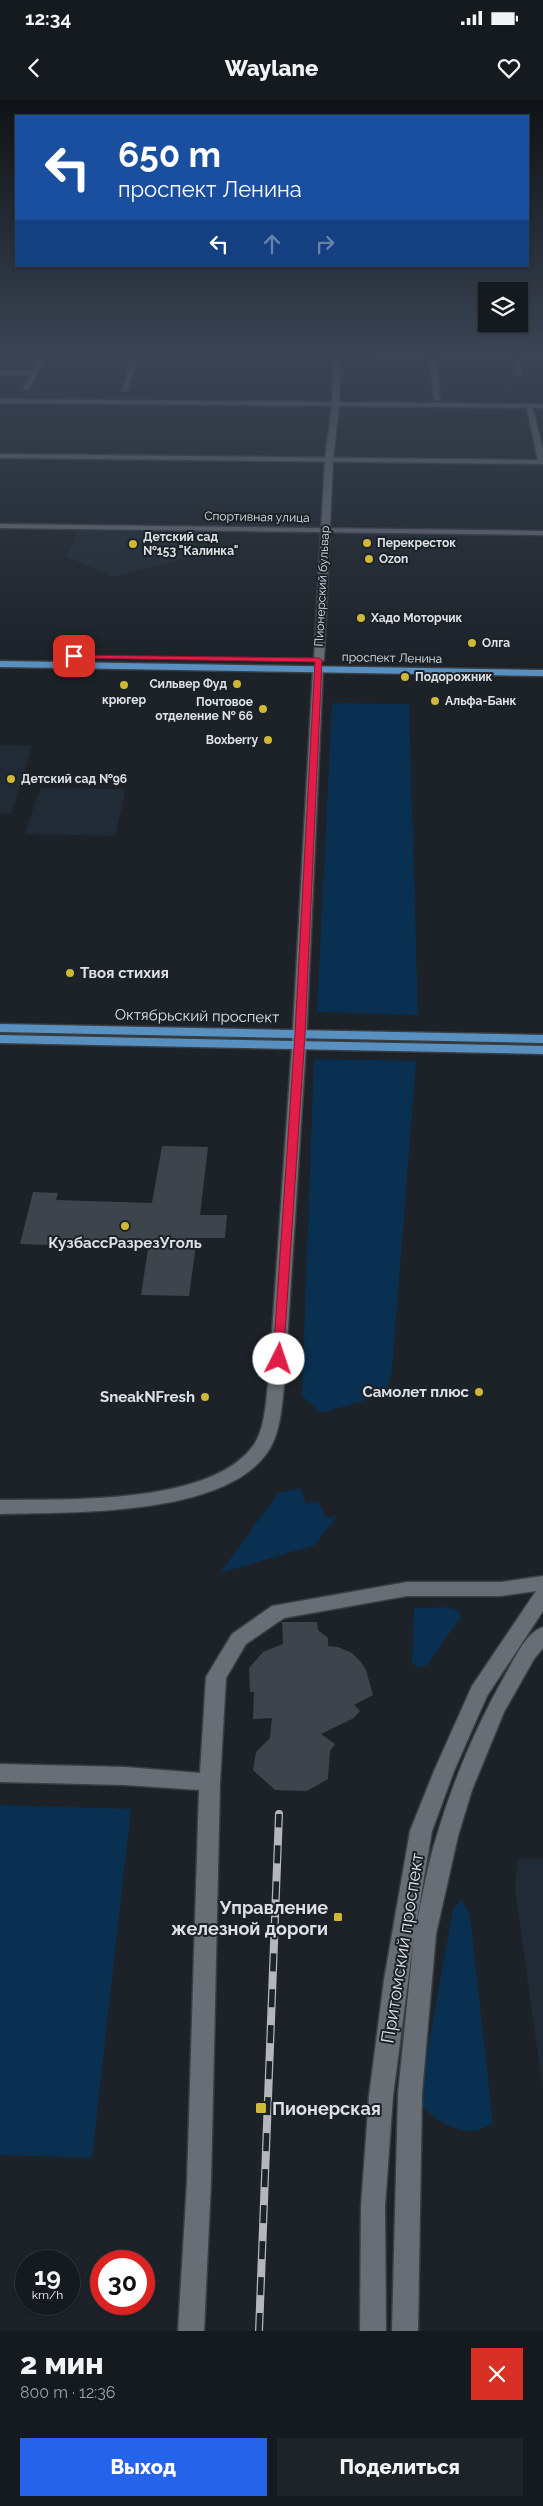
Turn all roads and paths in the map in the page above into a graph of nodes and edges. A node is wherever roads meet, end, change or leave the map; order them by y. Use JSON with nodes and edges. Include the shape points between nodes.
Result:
{"nodes":[{"id":1,"x":12,"y":456,"type":"edge"},
{"id":2,"x":329,"y":459,"type":"junction"},
{"id":3,"x":543,"y":462,"type":"edge"},
{"id":4,"x":0,"y":526,"type":"edge"},
{"id":5,"x":325,"y":530,"type":"junction"},
{"id":6,"x":543,"y":533,"type":"edge"},
{"id":7,"x":0,"y":655,"type":"edge"},
{"id":8,"x":543,"y":663,"type":"edge"},
{"id":9,"x":0,"y":664,"type":"edge"},
{"id":10,"x":318,"y":665,"type":"junction"},
{"id":11,"x":543,"y":673,"type":"edge"},
{"id":12,"x":0,"y":1028,"type":"edge"},
{"id":13,"x":0,"y":1039,"type":"edge"},
{"id":14,"x":543,"y":1039,"type":"edge"},
{"id":15,"x":300,"y":1040,"type":"junction"},
{"id":16,"x":543,"y":1050,"type":"edge"},
{"id":17,"x":0,"y":1507,"type":"edge"},
{"id":18,"x":543,"y":1583,"type":"edge"},
{"id":19,"x":543,"y":1596,"type":"edge"},
{"id":20,"x":543,"y":1635,"type":"edge"},
{"id":21,"x":0,"y":1773,"type":"edge"},
{"id":22,"x":210,"y":1782,"type":"junction"},
{"id":23,"x":191,"y":2331,"type":"edge"},
{"id":24,"x":374,"y":2331,"type":"edge"},
{"id":25,"x":405,"y":2331,"type":"edge"}],
"edges":[{"from":1,"to":2,"type":"street"},
{"from":2,"to":3,"type":"street"},
{"from":2,"to":5,"type":"street","name":"Пионерский бульвар"},
{"from":4,"to":5,"type":"street","name":"Спортивная улица"},
{"from":5,"to":6,"type":"street","name":"Спортивная улица"},
{"from":5,"to":10,"type":"street","name":"Пионерский бульвар"},
{"from":7,"to":10,"type":"main road","name":"проспект Ленина"},
{"from":8,"to":10,"type":"main road","name":"проспект Ленина"},
{"from":9,"to":10,"type":"main road","name":"проспект Ленина"},
{"from":10,"to":11,"type":"main road","name":"проспект Ленина"},
{"from":10,"to":15,"type":"street","name":"Пионерский бульвар"},
{"from":12,"to":15,"type":"main road","name":"Октябрьский проспект"},
{"from":13,"to":15,"type":"main road","name":"Октябрьский проспект"},
{"from":14,"to":15,"type":"main road","name":"Октябрьский проспект"},
{"from":15,"to":16,"type":"main road","name":"Октябрьский проспект"},
{"from":15,"to":17,"type":"street","name":"Пионерский бульвар","via":[[277,1376],[272,1412],[262,1447],[240,1469],[203,1488],[98,1505]]},
{"from":18,"to":22,"type":"street","via":[[501,1589],[407,1589],[279,1611],[239,1639],[216,1677]]},
{"from":19,"to":24,"type":"street","name":"Притомский проспект","via":[[479,1692],[421,1831],[395,1980],[381,2096],[374,2206]]},
{"from":20,"to":25,"type":"street","name":"Притомский проспект","via":[[527,1654],[496,1710],[462,1790],[440,1863],[425,1934],[410,2093]]},
{"from":21,"to":22,"type":"street"},
{"from":22,"to":23,"type":"street","via":[[199,2182]]}]}
